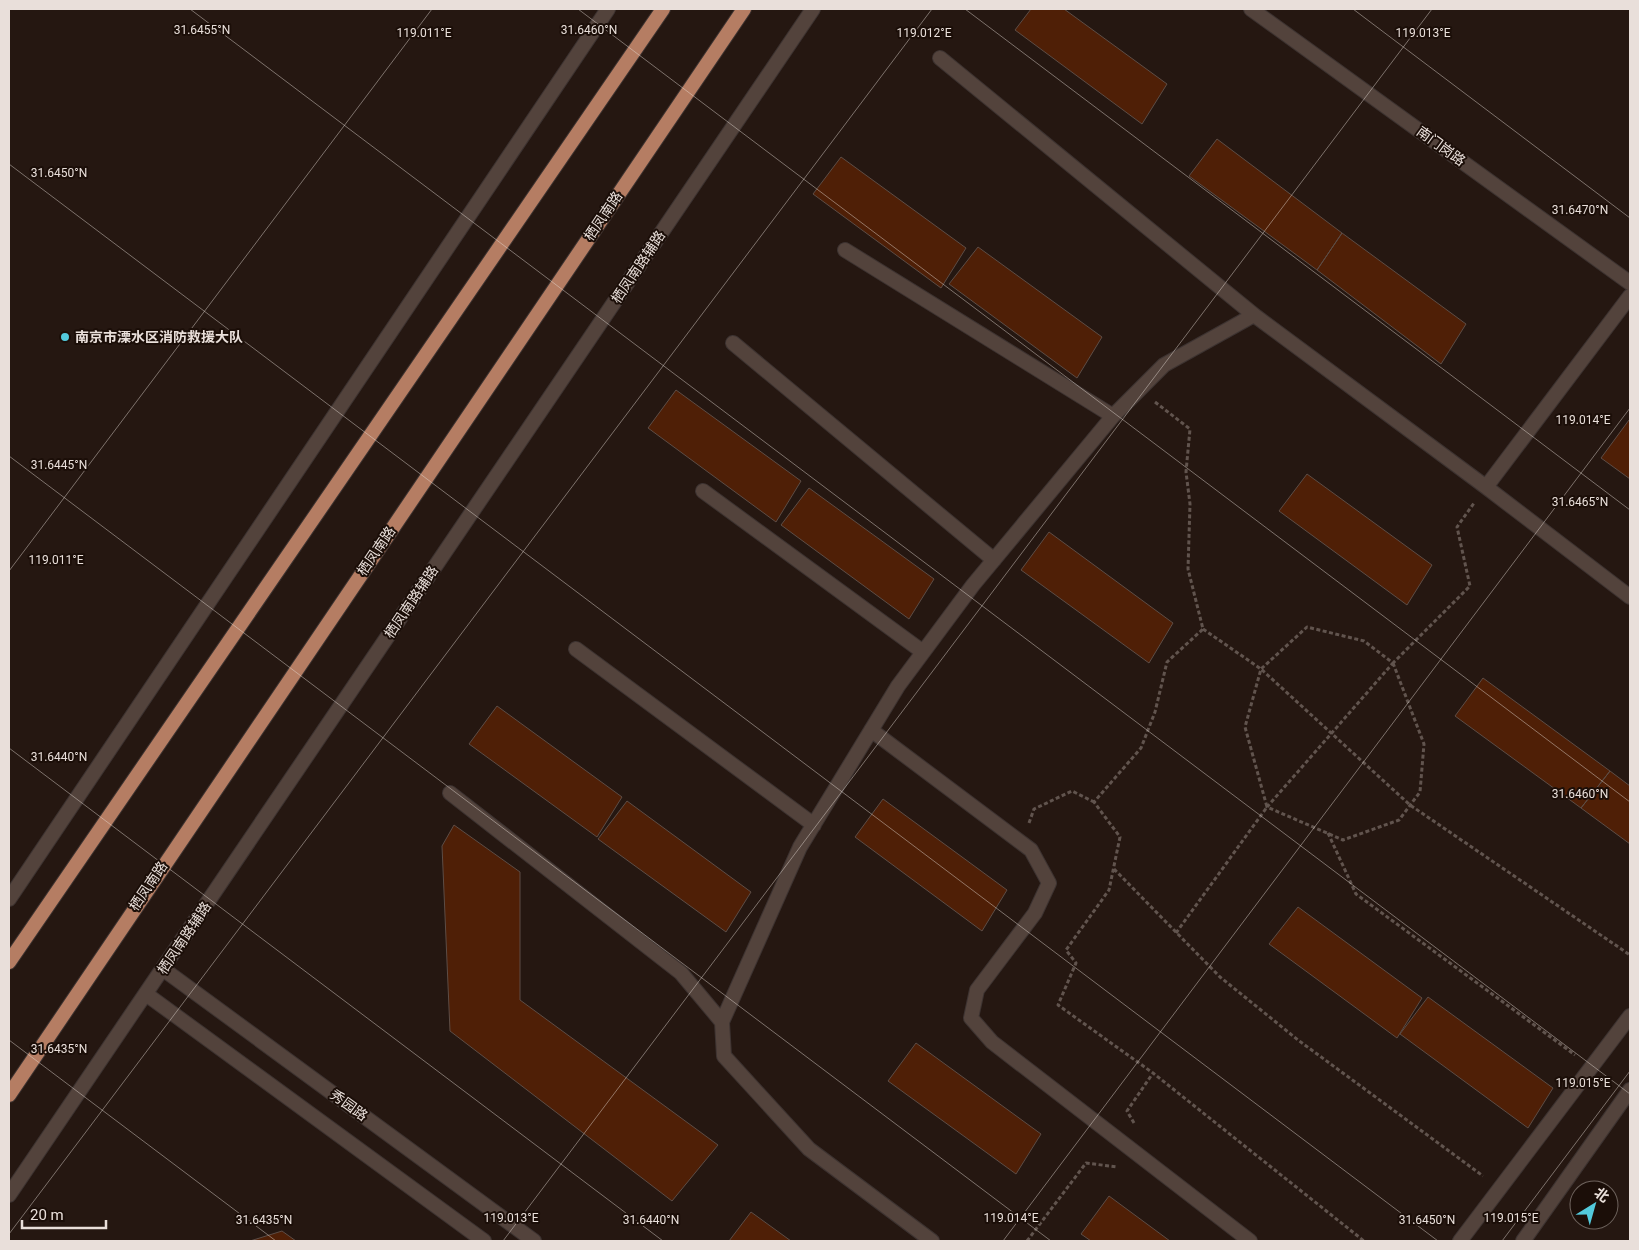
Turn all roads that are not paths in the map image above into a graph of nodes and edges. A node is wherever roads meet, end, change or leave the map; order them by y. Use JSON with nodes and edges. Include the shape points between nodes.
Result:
{"nodes":[{"id":1,"x":608,"y":9,"type":"edge"},
{"id":2,"x":663,"y":9,"type":"edge"},
{"id":3,"x":744,"y":9,"type":"edge"},
{"id":4,"x":813,"y":9,"type":"edge"},
{"id":5,"x":1251,"y":9,"type":"edge"},
{"id":6,"x":940,"y":58,"type":"dead end"},
{"id":7,"x":844,"y":250,"type":"dead end"},
{"id":8,"x":1630,"y":283,"type":"edge"},
{"id":9,"x":1630,"y":296,"type":"edge"},
{"id":10,"x":1254,"y":315,"type":"junction"},
{"id":11,"x":733,"y":343,"type":"dead end"},
{"id":12,"x":1113,"y":416,"type":"junction"},
{"id":13,"x":1486,"y":487,"type":"junction"},
{"id":14,"x":703,"y":491,"type":"dead end"},
{"id":15,"x":994,"y":560,"type":"junction"},
{"id":16,"x":1630,"y":597,"type":"edge"},
{"id":17,"x":576,"y":649,"type":"dead end"},
{"id":18,"x":923,"y":652,"type":"junction"},
{"id":19,"x":871,"y":730,"type":"junction"},
{"id":20,"x":450,"y":793,"type":"dead end"},
{"id":21,"x":814,"y":825,"type":"junction"},
{"id":22,"x":9,"y":873,"type":"edge"},
{"id":23,"x":18,"y":886,"type":"junction"},
{"id":24,"x":9,"y":899,"type":"edge"},
{"id":25,"x":9,"y":962,"type":"edge"},
{"id":26,"x":163,"y":969,"type":"junction"},
{"id":27,"x":146,"y":994,"type":"junction"},
{"id":28,"x":1630,"y":1016,"type":"edge"},
{"id":29,"x":722,"y":1022,"type":"junction"},
{"id":30,"x":1630,"y":1090,"type":"edge"},
{"id":31,"x":9,"y":1095,"type":"edge"},
{"id":32,"x":9,"y":1195,"type":"edge"},
{"id":33,"x":484,"y":1241,"type":"edge"},
{"id":34,"x":534,"y":1241,"type":"edge"},
{"id":35,"x":932,"y":1241,"type":"edge"},
{"id":36,"x":1250,"y":1241,"type":"edge"},
{"id":37,"x":1460,"y":1241,"type":"edge"},
{"id":38,"x":1523,"y":1241,"type":"edge"}],
"edges":[{"from":1,"to":23,"type":"street"},
{"from":2,"to":25,"type":"main road"},
{"from":3,"to":31,"type":"main road","name":"栖凤南路"},
{"from":4,"to":26,"type":"street","name":"栖凤南路辅路"},
{"from":5,"to":8,"type":"street","name":"南门岗路"},
{"from":6,"to":10,"type":"street"},
{"from":7,"to":12,"type":"street"},
{"from":9,"to":13,"type":"street"},
{"from":10,"to":12,"type":"street","via":[[1164,365]]},
{"from":10,"to":13,"type":"street"},
{"from":11,"to":15,"type":"street"},
{"from":12,"to":15,"type":"street"},
{"from":13,"to":16,"type":"street"},
{"from":14,"to":18,"type":"street"},
{"from":15,"to":18,"type":"street"},
{"from":17,"to":21,"type":"street"},
{"from":18,"to":19,"type":"street"},
{"from":19,"to":21,"type":"street"},
{"from":19,"to":36,"type":"street","via":[[1032,850],[1049,883],[1035,913],[977,990],[971,1018],[992,1042]]},
{"from":20,"to":29,"type":"street","via":[[681,973]]},
{"from":21,"to":29,"type":"street","via":[[800,847]]},
{"from":22,"to":23,"type":"street"},
{"from":23,"to":24,"type":"street"},
{"from":26,"to":27,"type":"street","name":"栖凤南路辅路"},
{"from":26,"to":34,"type":"street","name":"秀园路"},
{"from":27,"to":32,"type":"street","name":"栖凤南路辅路"},
{"from":27,"to":33,"type":"street"},
{"from":28,"to":37,"type":"street"},
{"from":29,"to":35,"type":"street","via":[[724,1056],[809,1149]]},
{"from":30,"to":38,"type":"street"}]}
